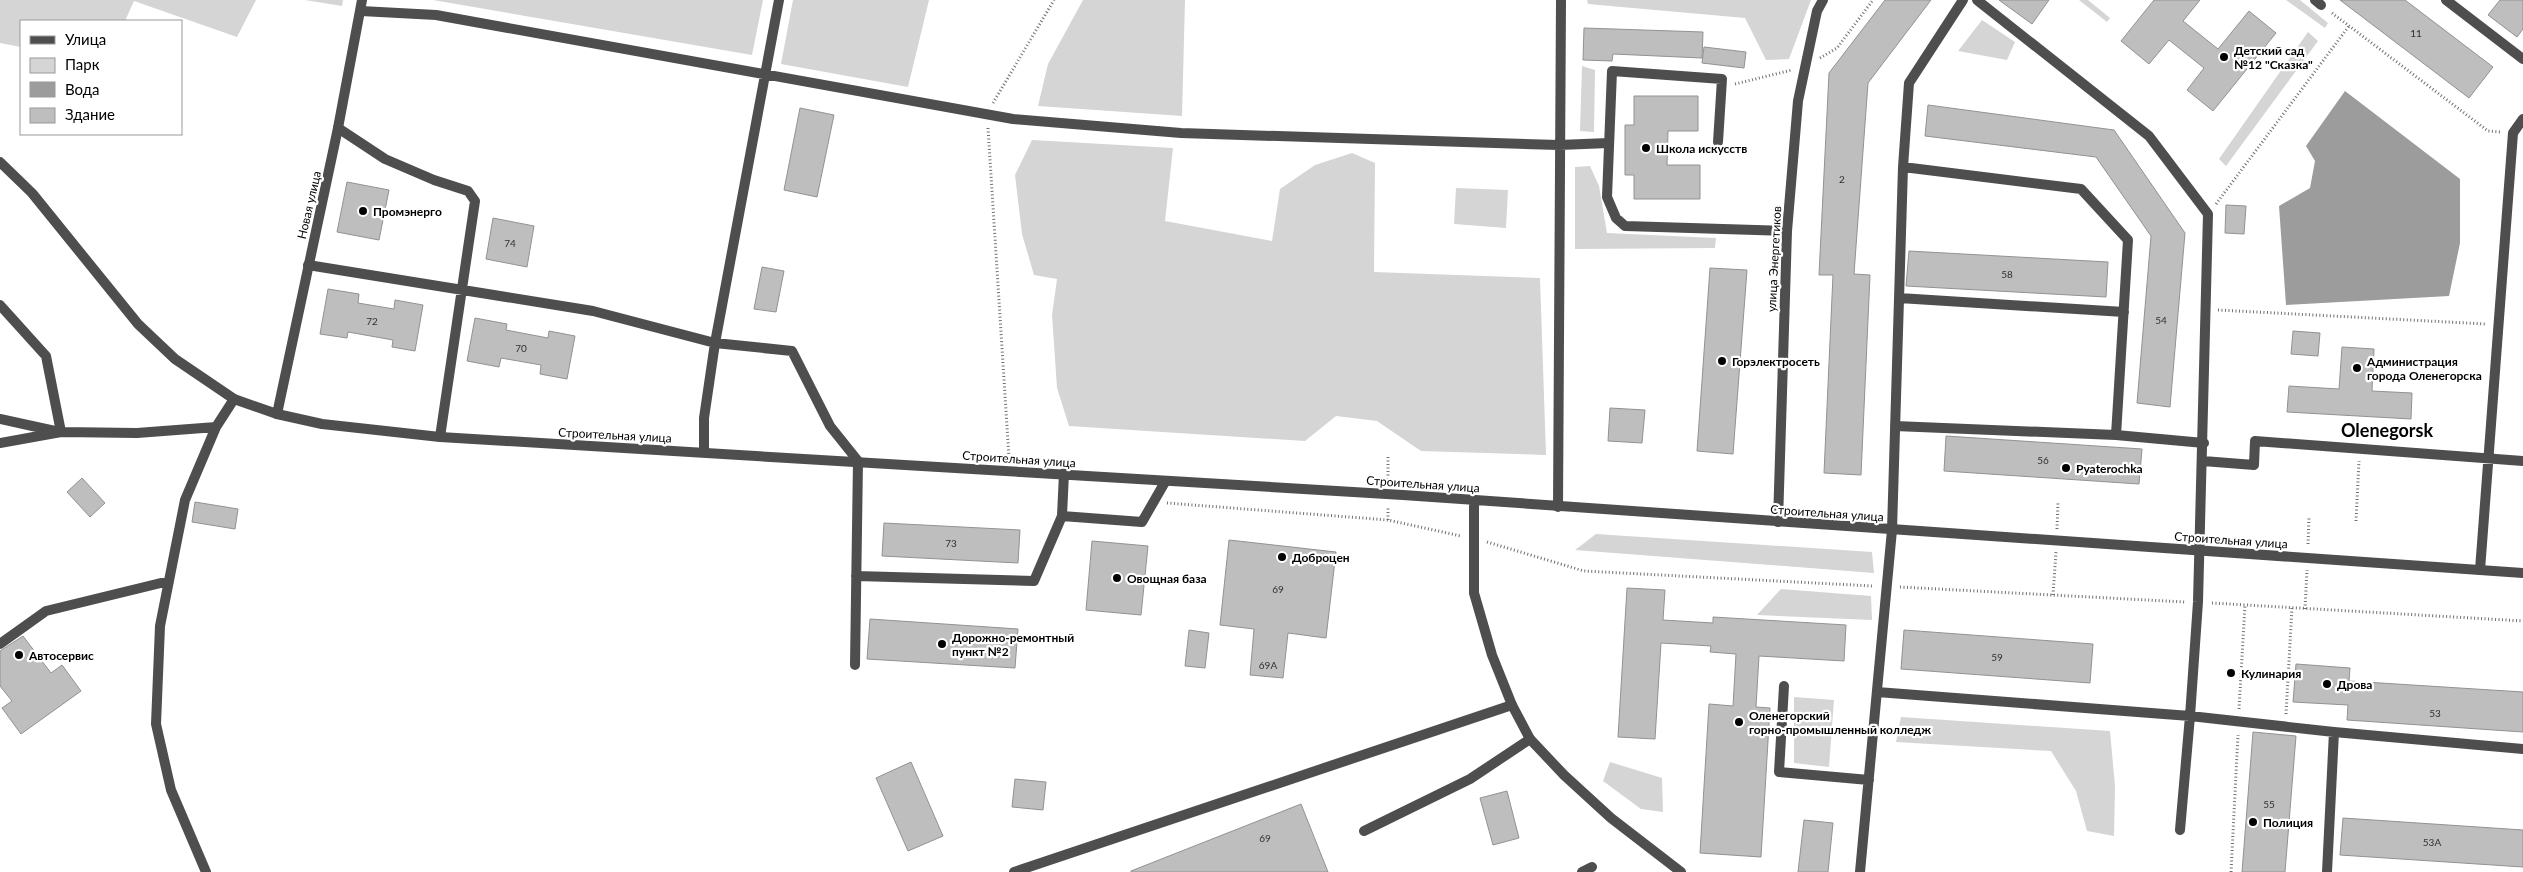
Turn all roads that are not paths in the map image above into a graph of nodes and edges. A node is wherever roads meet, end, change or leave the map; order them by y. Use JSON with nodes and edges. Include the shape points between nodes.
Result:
{"nodes":[{"id":1,"x":362,"y":0,"type":"edge"},
{"id":2,"x":779,"y":0,"type":"edge"},
{"id":3,"x":1561,"y":0,"type":"edge"},
{"id":4,"x":1823,"y":0,"type":"edge"},
{"id":5,"x":1963,"y":0,"type":"edge"},
{"id":6,"x":1977,"y":0,"type":"edge"},
{"id":7,"x":2446,"y":0,"type":"edge"},
{"id":8,"x":361,"y":11,"type":"junction"},
{"id":9,"x":2523,"y":59,"type":"edge"},
{"id":10,"x":765,"y":75,"type":"junction"},
{"id":11,"x":2523,"y":119,"type":"edge"},
{"id":12,"x":338,"y":128,"type":"junction"},
{"id":13,"x":1718,"y":142,"type":"dead end"},
{"id":14,"x":1610,"y":144,"type":"junction"},
{"id":15,"x":1559,"y":145,"type":"junction"},
{"id":16,"x":0,"y":162,"type":"edge"},
{"id":17,"x":1902,"y":167,"type":"junction"},
{"id":18,"x":1787,"y":231,"type":"junction"},
{"id":19,"x":308,"y":265,"type":"junction"},
{"id":20,"x":463,"y":291,"type":"junction"},
{"id":21,"x":1899,"y":298,"type":"junction"},
{"id":22,"x":0,"y":305,"type":"edge"},
{"id":23,"x":2124,"y":312,"type":"junction"},
{"id":24,"x":714,"y":343,"type":"junction"},
{"id":25,"x":234,"y":399,"type":"junction"},
{"id":26,"x":277,"y":414,"type":"junction"},
{"id":27,"x":0,"y":419,"type":"edge"},
{"id":28,"x":1895,"y":426,"type":"junction"},
{"id":29,"x":216,"y":427,"type":"junction"},
{"id":30,"x":61,"y":432,"type":"junction"},
{"id":31,"x":2116,"y":434,"type":"junction"},
{"id":32,"x":440,"y":437,"type":"junction"},
{"id":33,"x":0,"y":443,"type":"edge"},
{"id":34,"x":2204,"y":443,"type":"junction"},
{"id":35,"x":704,"y":452,"type":"junction"},
{"id":36,"x":2490,"y":459,"type":"junction"},
{"id":37,"x":858,"y":461,"type":"junction"},
{"id":38,"x":2203,"y":461,"type":"junction"},
{"id":39,"x":2523,"y":461,"type":"edge"},
{"id":40,"x":1064,"y":473,"type":"junction"},
{"id":41,"x":1165,"y":482,"type":"junction"},
{"id":42,"x":1474,"y":500,"type":"junction"},
{"id":43,"x":1558,"y":507,"type":"junction"},
{"id":44,"x":1062,"y":516,"type":"junction"},
{"id":45,"x":1778,"y":522,"type":"junction"},
{"id":46,"x":1892,"y":530,"type":"junction"},
{"id":47,"x":2200,"y":551,"type":"junction"},
{"id":48,"x":2480,"y":570,"type":"junction"},
{"id":49,"x":2523,"y":573,"type":"edge"},
{"id":50,"x":856,"y":576,"type":"junction"},
{"id":51,"x":169,"y":580,"type":"junction"},
{"id":52,"x":0,"y":644,"type":"edge"},
{"id":53,"x":855,"y":665,"type":"dead end"},
{"id":54,"x":1784,"y":686,"type":"dead end"},
{"id":55,"x":1877,"y":692,"type":"junction"},
{"id":56,"x":1512,"y":705,"type":"junction"},
{"id":57,"x":2190,"y":716,"type":"junction"},
{"id":58,"x":2334,"y":732,"type":"junction"},
{"id":59,"x":1530,"y":739,"type":"junction"},
{"id":60,"x":2523,"y":749,"type":"edge"},
{"id":61,"x":1869,"y":780,"type":"junction"},
{"id":62,"x":2180,"y":830,"type":"dead end"},
{"id":63,"x":1364,"y":831,"type":"dead end"},
{"id":64,"x":1592,"y":867,"type":"dead end"},
{"id":65,"x":206,"y":872,"type":"edge"},
{"id":66,"x":1014,"y":872,"type":"edge"},
{"id":67,"x":1582,"y":872,"type":"edge"},
{"id":68,"x":1681,"y":872,"type":"edge"},
{"id":69,"x":1860,"y":872,"type":"edge"},
{"id":70,"x":2327,"y":872,"type":"edge"}],
"edges":[{"from":1,"to":8,"type":"street","name":"Новая улица"},
{"from":2,"to":10,"type":"street"},
{"from":3,"to":15,"type":"street"},
{"from":4,"to":18,"type":"street","name":"улица Энергетиков","via":[[1817,11],[1798,101]]},
{"from":5,"to":17,"type":"street","via":[[1909,83]]},
{"from":6,"to":34,"type":"street","via":[[2150,136],[2208,214]]},
{"from":7,"to":9,"type":"street"},
{"from":8,"to":10,"type":"street","via":[[436,15]]},
{"from":8,"to":12,"type":"street","name":"Новая улица"},
{"from":10,"to":15,"type":"street","via":[[1013,119],[1181,133]]},
{"from":10,"to":24,"type":"street"},
{"from":11,"to":36,"type":"street","via":[[2513,133],[2497,324]]},
{"from":12,"to":19,"type":"street","name":"Новая улица"},
{"from":12,"to":20,"type":"street","via":[[386,159],[434,180],[468,190],[475,201]]},
{"from":13,"to":14,"type":"street","via":[[1722,79],[1612,71]]},
{"from":14,"to":15,"type":"street"},
{"from":14,"to":18,"type":"street","via":[[1608,197],[1616,218],[1625,226]]},
{"from":15,"to":43,"type":"street"},
{"from":16,"to":25,"type":"street","name":"Строительная улица","via":[[32,193],[138,324],[175,359]]},
{"from":17,"to":21,"type":"street"},
{"from":17,"to":23,"type":"street","via":[[2081,189],[2128,240]]},
{"from":18,"to":45,"type":"street","name":"улица Энергетиков"},
{"from":19,"to":20,"type":"street"},
{"from":19,"to":26,"type":"street","name":"Новая улица"},
{"from":20,"to":24,"type":"street","via":[[593,311]]},
{"from":20,"to":32,"type":"street"},
{"from":21,"to":23,"type":"street"},
{"from":21,"to":28,"type":"street"},
{"from":22,"to":30,"type":"street","via":[[46,356]]},
{"from":23,"to":31,"type":"street"},
{"from":24,"to":35,"type":"street","via":[[704,418]]},
{"from":24,"to":37,"type":"street","via":[[792,351],[830,426]]},
{"from":25,"to":26,"type":"street","name":"Строительная улица"},
{"from":25,"to":29,"type":"street"},
{"from":26,"to":32,"type":"street","name":"Строительная улица","via":[[322,424]]},
{"from":27,"to":30,"type":"street"},
{"from":28,"to":31,"type":"street"},
{"from":28,"to":46,"type":"street"},
{"from":29,"to":30,"type":"street","via":[[137,433]]},
{"from":29,"to":51,"type":"street","via":[[185,500]]},
{"from":30,"to":33,"type":"street"},
{"from":31,"to":34,"type":"street"},
{"from":32,"to":35,"type":"street","name":"Строительная улица"},
{"from":34,"to":38,"type":"street"},
{"from":35,"to":37,"type":"street","name":"Строительная улица"},
{"from":36,"to":38,"type":"street","via":[[2255,441],[2254,465]]},
{"from":36,"to":39,"type":"street"},
{"from":36,"to":48,"type":"street"},
{"from":37,"to":40,"type":"street","name":"Строительная улица"},
{"from":37,"to":50,"type":"street"},
{"from":38,"to":47,"type":"street"},
{"from":40,"to":41,"type":"street","name":"Строительная улица"},
{"from":40,"to":44,"type":"street"},
{"from":41,"to":42,"type":"street","name":"Строительная улица"},
{"from":41,"to":44,"type":"street","via":[[1142,522]]},
{"from":42,"to":43,"type":"street","name":"Строительная улица"},
{"from":42,"to":56,"type":"street","via":[[1474,592],[1492,655]]},
{"from":43,"to":45,"type":"street","name":"Строительная улица"},
{"from":44,"to":50,"type":"street","via":[[1034,581]]},
{"from":45,"to":46,"type":"street","name":"Строительная улица"},
{"from":46,"to":47,"type":"street","name":"Строительная улица"},
{"from":46,"to":55,"type":"street"},
{"from":47,"to":48,"type":"street","name":"Строительная улица"},
{"from":47,"to":57,"type":"street"},
{"from":48,"to":49,"type":"street","name":"Строительная улица"},
{"from":50,"to":53,"type":"street"},
{"from":51,"to":52,"type":"street","via":[[46,611]]},
{"from":51,"to":65,"type":"street","via":[[160,626],[156,724],[171,790]]},
{"from":54,"to":61,"type":"street","via":[[1779,772]]},
{"from":55,"to":57,"type":"street"},
{"from":55,"to":61,"type":"street"},
{"from":56,"to":59,"type":"street"},
{"from":56,"to":66,"type":"street"},
{"from":57,"to":58,"type":"street"},
{"from":57,"to":62,"type":"street"},
{"from":58,"to":60,"type":"street"},
{"from":58,"to":70,"type":"street"},
{"from":59,"to":63,"type":"street","via":[[1470,779]]},
{"from":59,"to":68,"type":"street","via":[[1604,812]]},
{"from":61,"to":69,"type":"street"},
{"from":64,"to":67,"type":"street"}]}
